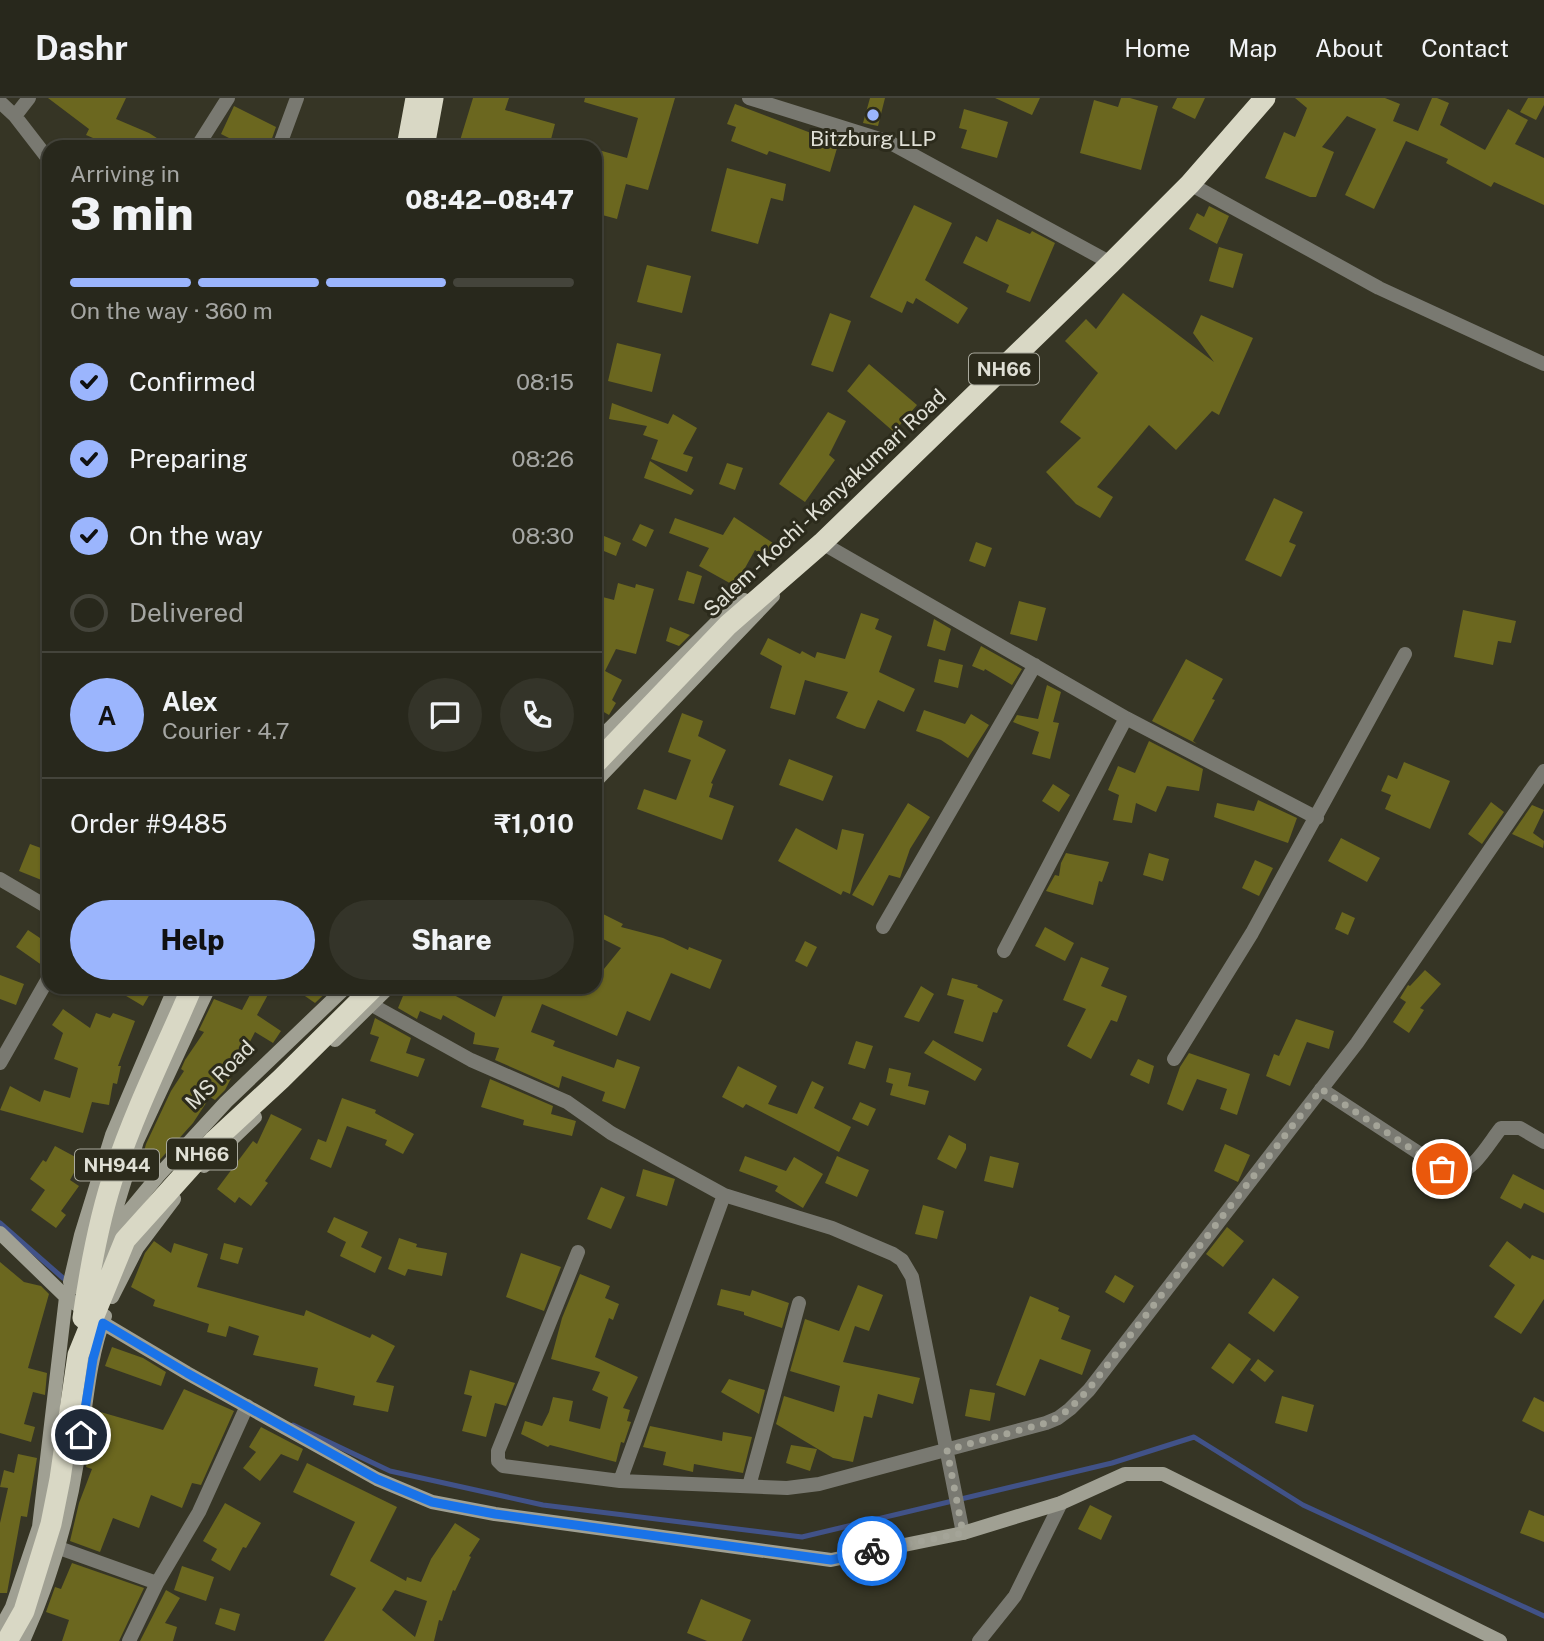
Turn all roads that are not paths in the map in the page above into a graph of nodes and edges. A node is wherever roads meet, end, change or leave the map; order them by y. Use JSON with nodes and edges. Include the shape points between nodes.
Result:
{"nodes":[{"id":1,"x":29,"y":98,"type":"edge"},
{"id":2,"x":228,"y":98,"type":"edge"},
{"id":3,"x":297,"y":98,"type":"edge"},
{"id":4,"x":416,"y":98,"type":"edge"},
{"id":5,"x":433,"y":98,"type":"edge"},
{"id":6,"x":749,"y":98,"type":"edge"},
{"id":7,"x":1265,"y":98,"type":"edge"},
{"id":8,"x":0,"y":102,"type":"edge"},
{"id":9,"x":15,"y":116,"type":"junction"},
{"id":10,"x":201,"y":140,"type":"edge"},
{"id":11,"x":282,"y":140,"type":"edge"},
{"id":12,"x":408,"y":140,"type":"edge"},
{"id":13,"x":425,"y":140,"type":"edge"},
{"id":14,"x":42,"y":151,"type":"edge"},
{"id":15,"x":1191,"y":184,"type":"junction"},
{"id":16,"x":1111,"y":263,"type":"junction"},
{"id":17,"x":1544,"y":364,"type":"edge"},
{"id":18,"x":822,"y":543,"type":"junction"},
{"id":19,"x":804,"y":561,"type":"junction"},
{"id":20,"x":1405,"y":654,"type":"dead end"},
{"id":21,"x":1035,"y":665,"type":"junction"},
{"id":22,"x":1126,"y":718,"type":"junction"},
{"id":23,"x":602,"y":736,"type":"edge"},
{"id":24,"x":602,"y":757,"type":"edge"},
{"id":25,"x":1544,"y":771,"type":"edge"},
{"id":26,"x":602,"y":775,"type":"edge"},
{"id":27,"x":1317,"y":818,"type":"junction"},
{"id":28,"x":0,"y":879,"type":"edge"},
{"id":29,"x":42,"y":904,"type":"edge"},
{"id":30,"x":883,"y":927,"type":"dead end"},
{"id":31,"x":1004,"y":951,"type":"dead end"},
{"id":32,"x":42,"y":989,"type":"edge"},
{"id":33,"x":172,"y":994,"type":"edge"},
{"id":34,"x":189,"y":994,"type":"edge"},
{"id":35,"x":206,"y":994,"type":"edge"},
{"id":36,"x":339,"y":994,"type":"edge"},
{"id":37,"x":373,"y":996,"type":"edge"},
{"id":38,"x":1174,"y":1059,"type":"dead end"},
{"id":39,"x":0,"y":1063,"type":"edge"},
{"id":40,"x":1321,"y":1089,"type":"junction"},
{"id":41,"x":1544,"y":1142,"type":"edge"},
{"id":42,"x":724,"y":1195,"type":"junction"},
{"id":43,"x":0,"y":1233,"type":"edge"},
{"id":44,"x":108,"y":1235,"type":"junction"},
{"id":45,"x":578,"y":1252,"type":"dead end"},
{"id":46,"x":66,"y":1297,"type":"junction"},
{"id":47,"x":799,"y":1303,"type":"dead end"},
{"id":48,"x":103,"y":1323,"type":"junction"},
{"id":49,"x":78,"y":1355,"type":"junction"},
{"id":50,"x":247,"y":1406,"type":"junction"},
{"id":51,"x":947,"y":1450,"type":"junction"},
{"id":52,"x":620,"y":1481,"type":"junction"},
{"id":53,"x":748,"y":1486,"type":"junction"},
{"id":54,"x":1061,"y":1503,"type":"junction"},
{"id":55,"x":963,"y":1533,"type":"junction"},
{"id":56,"x":60,"y":1548,"type":"junction"},
{"id":57,"x":157,"y":1583,"type":"junction"},
{"id":58,"x":0,"y":1629,"type":"edge"},
{"id":59,"x":7,"y":1641,"type":"edge"},
{"id":60,"x":23,"y":1641,"type":"edge"},
{"id":61,"x":129,"y":1641,"type":"edge"},
{"id":62,"x":979,"y":1641,"type":"edge"},
{"id":63,"x":1500,"y":1641,"type":"edge"}],
"edges":[{"from":1,"to":9,"type":"street"},
{"from":2,"to":10,"type":"street"},
{"from":3,"to":11,"type":"street"},
{"from":4,"to":12,"type":"highway"},
{"from":5,"to":13,"type":"highway"},
{"from":6,"to":16,"type":"street","via":[[889,142]]},
{"from":7,"to":15,"type":"highway","name":"Salem - Kochi - Kanyakumari Road","number":"NH66"},
{"from":8,"to":9,"type":"street"},
{"from":9,"to":14,"type":"street"},
{"from":15,"to":16,"type":"highway","name":"Salem - Kochi - Kanyakumari Road","number":"NH66"},
{"from":15,"to":17,"type":"street","via":[[1379,288]]},
{"from":16,"to":18,"type":"highway","name":"Salem - Kochi - Kanyakumari Road","number":"NH66"},
{"from":18,"to":19,"type":"highway","name":"Salem - Kochi - Kanyakumari Road","number":"NH66"},
{"from":18,"to":21,"type":"street"},
{"from":19,"to":23,"type":"street","via":[[728,611]]},
{"from":19,"to":24,"type":"highway","name":"Salem - Kochi - Kanyakumari Road","number":"NH66","via":[[728,625]]},
{"from":19,"to":26,"type":"street"},
{"from":20,"to":27,"type":"street"},
{"from":21,"to":22,"type":"street"},
{"from":21,"to":30,"type":"street"},
{"from":22,"to":27,"type":"street"},
{"from":22,"to":31,"type":"street"},
{"from":25,"to":40,"type":"street"},
{"from":27,"to":38,"type":"street"},
{"from":28,"to":29,"type":"street"},
{"from":32,"to":39,"type":"street"},
{"from":33,"to":46,"type":"street","name":"MS Road","via":[[112,1135]]},
{"from":34,"to":49,"type":"highway","number":"NH944","via":[[115,1172],[97,1236]]},
{"from":35,"to":44,"type":"street","name":"MS Road","via":[[137,1141]]},
{"from":36,"to":44,"type":"street","name":"MS Road","via":[[226,1102]]},
{"from":37,"to":42,"type":"street","via":[[471,1060],[567,1102],[611,1133]]},
{"from":37,"to":48,"type":"street","via":[[186,1183],[137,1248]]},
{"from":37,"to":49,"type":"highway","number":"NH66","via":[[214,1141],[125,1240]]},
{"from":40,"to":41,"type":"street","via":[[1451,1174],[1467,1170],[1501,1128],[1520,1128]]},
{"from":40,"to":51,"type":"street","via":[[1070,1409],[1046,1423]]},
{"from":42,"to":51,"type":"street","via":[[832,1228],[902,1260],[912,1277]]},
{"from":42,"to":52,"type":"street"},
{"from":43,"to":46,"type":"street"},
{"from":44,"to":46,"type":"street","name":"MS Road"},
{"from":44,"to":48,"type":"street","name":"MS Road"},
{"from":45,"to":52,"type":"street","via":[[497,1457],[506,1467]]},
{"from":46,"to":48,"type":"street"},
{"from":46,"to":58,"type":"street","name":"MS Road","via":[[38,1527]]},
{"from":47,"to":53,"type":"street"},
{"from":48,"to":50,"type":"street"},
{"from":48,"to":56,"type":"street"},
{"from":49,"to":59,"type":"highway","number":"NH66","via":[[51,1524],[24,1611]]},
{"from":50,"to":55,"type":"street","via":[[377,1479],[432,1502],[495,1514],[831,1560]]},
{"from":50,"to":57,"type":"street","via":[[200,1512]]},
{"from":51,"to":53,"type":"street","via":[[819,1484]]},
{"from":51,"to":55,"type":"street"},
{"from":52,"to":53,"type":"street"},
{"from":54,"to":55,"type":"street"},
{"from":54,"to":62,"type":"street","via":[[1015,1596]]},
{"from":54,"to":63,"type":"street","via":[[1125,1474],[1163,1474]]},
{"from":56,"to":57,"type":"street"},
{"from":56,"to":60,"type":"street"},
{"from":57,"to":61,"type":"street"}]}
